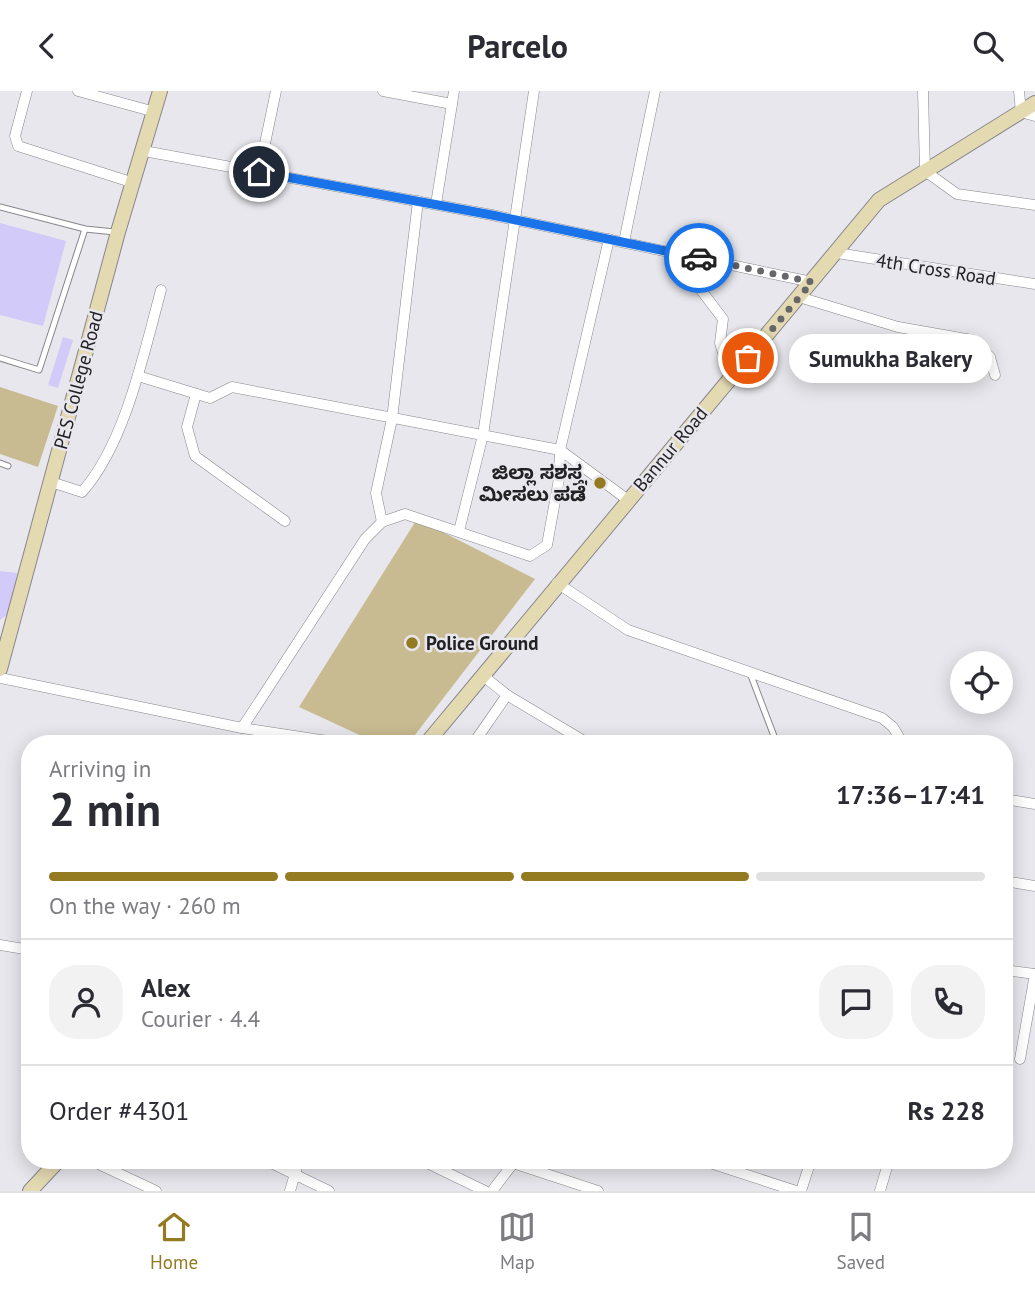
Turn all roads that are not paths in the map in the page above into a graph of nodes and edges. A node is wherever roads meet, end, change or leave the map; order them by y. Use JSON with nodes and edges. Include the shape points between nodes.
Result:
{"nodes":[{"id":1,"x":27,"y":91,"type":"edge"},
{"id":2,"x":78,"y":91,"type":"edge"},
{"id":3,"x":160,"y":91,"type":"edge"},
{"id":4,"x":276,"y":91,"type":"edge"},
{"id":5,"x":383,"y":91,"type":"edge"},
{"id":6,"x":454,"y":91,"type":"edge"},
{"id":7,"x":534,"y":91,"type":"edge"},
{"id":8,"x":654,"y":91,"type":"edge"},
{"id":9,"x":923,"y":91,"type":"edge"},
{"id":10,"x":1019,"y":91,"type":"edge"},
{"id":11,"x":1035,"y":103,"type":"edge"},
{"id":12,"x":452,"y":104,"type":"junction"},
{"id":13,"x":155,"y":112,"type":"junction"},
{"id":14,"x":1028,"y":114,"type":"edge"},
{"id":15,"x":144,"y":151,"type":"junction"},
{"id":16,"x":925,"y":171,"type":"junction"},
{"id":17,"x":259,"y":172,"type":"junction"},
{"id":18,"x":134,"y":183,"type":"junction"},
{"id":19,"x":418,"y":201,"type":"junction"},
{"id":20,"x":436,"y":204,"type":"junction"},
{"id":21,"x":1035,"y":205,"type":"edge"},
{"id":22,"x":0,"y":207,"type":"edge"},
{"id":23,"x":515,"y":220,"type":"junction"},
{"id":24,"x":85,"y":229,"type":"junction"},
{"id":25,"x":118,"y":232,"type":"junction"},
{"id":26,"x":609,"y":239,"type":"junction"},
{"id":27,"x":624,"y":242,"type":"junction"},
{"id":28,"x":837,"y":253,"type":"junction"},
{"id":29,"x":812,"y":282,"type":"junction"},
{"id":30,"x":1035,"y":284,"type":"edge"},
{"id":31,"x":701,"y":290,"type":"dead end"},
{"id":32,"x":161,"y":291,"type":"dead end"},
{"id":33,"x":799,"y":297,"type":"junction"},
{"id":34,"x":0,"y":358,"type":"edge"},
{"id":35,"x":995,"y":375,"type":"dead end"},
{"id":36,"x":138,"y":376,"type":"junction"},
{"id":37,"x":731,"y":378,"type":"junction"},
{"id":38,"x":196,"y":394,"type":"junction"},
{"id":39,"x":392,"y":419,"type":"junction"},
{"id":40,"x":483,"y":435,"type":"junction"},
{"id":41,"x":560,"y":450,"type":"junction"},
{"id":42,"x":0,"y":463,"type":"edge"},
{"id":43,"x":8,"y":466,"type":"dead end"},
{"id":44,"x":51,"y":482,"type":"junction"},
{"id":45,"x":628,"y":500,"type":"junction"},
{"id":46,"x":285,"y":521,"type":"dead end"},
{"id":47,"x":382,"y":522,"type":"junction"},
{"id":48,"x":459,"y":531,"type":"junction"},
{"id":49,"x":558,"y":583,"type":"junction"},
{"id":50,"x":0,"y":668,"type":"edge"},
{"id":51,"x":751,"y":673,"type":"junction"},
{"id":52,"x":482,"y":675,"type":"junction"},
{"id":53,"x":0,"y":678,"type":"edge"},
{"id":54,"x":507,"y":695,"type":"junction"},
{"id":55,"x":242,"y":728,"type":"junction"},
{"id":56,"x":288,"y":735,"type":"edge"},
{"id":57,"x":433,"y":735,"type":"edge"},
{"id":58,"x":479,"y":735,"type":"edge"},
{"id":59,"x":574,"y":735,"type":"edge"},
{"id":60,"x":774,"y":735,"type":"edge"},
{"id":61,"x":896,"y":735,"type":"edge"},
{"id":62,"x":1013,"y":800,"type":"edge"},
{"id":63,"x":1035,"y":804,"type":"edge"},
{"id":64,"x":1013,"y":882,"type":"edge"},
{"id":65,"x":1035,"y":886,"type":"edge"},
{"id":66,"x":0,"y":945,"type":"edge"},
{"id":67,"x":21,"y":948,"type":"edge"},
{"id":68,"x":1013,"y":971,"type":"edge"},
{"id":69,"x":1035,"y":974,"type":"edge"},
{"id":70,"x":1020,"y":1059,"type":"dead end"},
{"id":71,"x":51,"y":1169,"type":"edge"},
{"id":72,"x":109,"y":1169,"type":"edge"},
{"id":73,"x":284,"y":1169,"type":"edge"},
{"id":74,"x":296,"y":1169,"type":"edge"},
{"id":75,"x":440,"y":1169,"type":"edge"},
{"id":76,"x":509,"y":1169,"type":"edge"},
{"id":77,"x":534,"y":1169,"type":"edge"},
{"id":78,"x":729,"y":1169,"type":"edge"},
{"id":79,"x":807,"y":1169,"type":"edge"},
{"id":80,"x":886,"y":1169,"type":"edge"},
{"id":81,"x":294,"y":1174,"type":"junction"},
{"id":82,"x":30,"y":1191,"type":"edge"},
{"id":83,"x":156,"y":1191,"type":"edge"},
{"id":84,"x":290,"y":1191,"type":"edge"},
{"id":85,"x":328,"y":1191,"type":"edge"},
{"id":86,"x":485,"y":1191,"type":"edge"},
{"id":87,"x":492,"y":1191,"type":"edge"},
{"id":88,"x":598,"y":1191,"type":"edge"},
{"id":89,"x":798,"y":1191,"type":"edge"},
{"id":90,"x":880,"y":1191,"type":"edge"}],
"edges":[{"from":1,"to":18,"type":"street","via":[[15,136],[18,146]]},
{"from":2,"to":13,"type":"street"},
{"from":3,"to":13,"type":"main road","name":"PES College Road"},
{"from":4,"to":17,"type":"street"},
{"from":5,"to":12,"type":"street"},
{"from":6,"to":12,"type":"street"},
{"from":7,"to":23,"type":"street"},
{"from":8,"to":27,"type":"street"},
{"from":9,"to":16,"type":"street"},
{"from":10,"to":14,"type":"street"},
{"from":11,"to":14,"type":"main road","name":"Bannur Road"},
{"from":12,"to":20,"type":"street"},
{"from":13,"to":15,"type":"main road","name":"PES College Road"},
{"from":14,"to":16,"type":"main road","name":"Bannur Road"},
{"from":15,"to":17,"type":"street"},
{"from":15,"to":18,"type":"main road","name":"PES College Road"},
{"from":16,"to":21,"type":"street","via":[[957,194]]},
{"from":16,"to":28,"type":"main road","name":"Bannur Road","via":[[879,200]]},
{"from":17,"to":19,"type":"street"},
{"from":18,"to":25,"type":"main road","name":"PES College Road"},
{"from":19,"to":20,"type":"street"},
{"from":19,"to":39,"type":"street"},
{"from":20,"to":23,"type":"street"},
{"from":22,"to":24,"type":"lane"},
{"from":23,"to":26,"type":"street"},
{"from":23,"to":40,"type":"street"},
{"from":24,"to":25,"type":"lane"},
{"from":24,"to":34,"type":"lane","via":[[39,370]]},
{"from":25,"to":44,"type":"main road","name":"PES College Road"},
{"from":26,"to":27,"type":"street"},
{"from":26,"to":41,"type":"street"},
{"from":27,"to":29,"type":"street"},
{"from":28,"to":29,"type":"main road","name":"Bannur Road"},
{"from":28,"to":30,"type":"street","name":"4th Cross Road"},
{"from":29,"to":33,"type":"main road","name":"Bannur Road"},
{"from":31,"to":37,"type":"street","via":[[723,319],[720,344]]},
{"from":32,"to":36,"type":"street"},
{"from":33,"to":35,"type":"street","via":[[898,327],[972,340],[990,357]]},
{"from":33,"to":37,"type":"main road","name":"Bannur Road"},
{"from":36,"to":38,"type":"street"},
{"from":36,"to":44,"type":"street","via":[[100,472],[82,492]]},
{"from":37,"to":45,"type":"main road","name":"Bannur Road"},
{"from":38,"to":39,"type":"street","via":[[210,398],[232,387]]},
{"from":38,"to":46,"type":"street","via":[[187,427],[195,456]]},
{"from":39,"to":40,"type":"street"},
{"from":39,"to":47,"type":"street","via":[[376,493]]},
{"from":40,"to":41,"type":"street"},
{"from":40,"to":48,"type":"street"},
{"from":41,"to":45,"type":"street"},
{"from":41,"to":48,"type":"street","via":[[547,545],[530,556]]},
{"from":42,"to":43,"type":"lane"},
{"from":44,"to":50,"type":"main road","name":"PES College Road"},
{"from":45,"to":49,"type":"main road","name":"Bannur Road"},
{"from":47,"to":48,"type":"street","via":[[405,514]]},
{"from":47,"to":55,"type":"street","via":[[365,539]]},
{"from":49,"to":51,"type":"street","via":[[628,630]]},
{"from":49,"to":52,"type":"main road","name":"Bannur Road"},
{"from":51,"to":60,"type":"lane"},
{"from":51,"to":61,"type":"street","via":[[882,718]]},
{"from":52,"to":54,"type":"street"},
{"from":52,"to":57,"type":"main road","name":"Bannur Road"},
{"from":53,"to":55,"type":"street"},
{"from":54,"to":58,"type":"street"},
{"from":54,"to":59,"type":"street"},
{"from":55,"to":56,"type":"street"},
{"from":62,"to":63,"type":"street"},
{"from":64,"to":65,"type":"street"},
{"from":66,"to":67,"type":"street"},
{"from":68,"to":69,"type":"street"},
{"from":69,"to":70,"type":"street"},
{"from":71,"to":82,"type":"main road"},
{"from":72,"to":83,"type":"street"},
{"from":73,"to":81,"type":"street"},
{"from":74,"to":81,"type":"street"},
{"from":75,"to":86,"type":"street"},
{"from":76,"to":87,"type":"street"},
{"from":77,"to":88,"type":"street"},
{"from":78,"to":89,"type":"street"},
{"from":79,"to":89,"type":"street"},
{"from":80,"to":90,"type":"street"},
{"from":81,"to":84,"type":"street"},
{"from":81,"to":85,"type":"street"}]}
